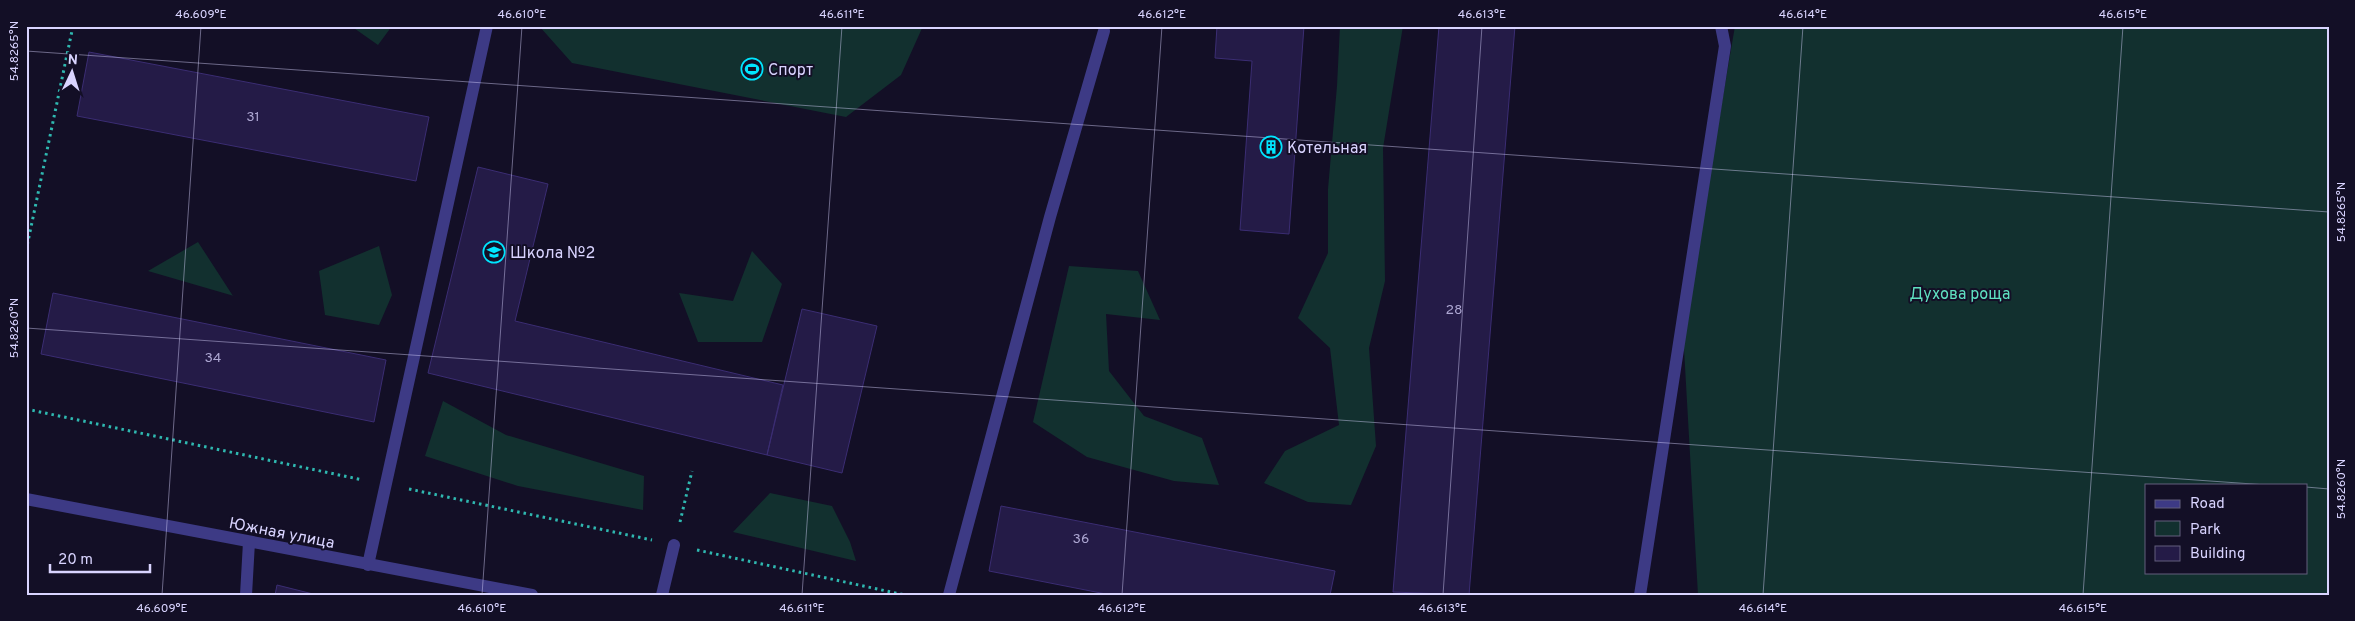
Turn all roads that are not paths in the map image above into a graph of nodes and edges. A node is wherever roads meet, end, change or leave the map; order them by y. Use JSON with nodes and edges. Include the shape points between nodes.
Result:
{"nodes":[{"id":1,"x":487,"y":26,"type":"edge"},
{"id":2,"x":1720,"y":26,"type":"edge"},
{"id":3,"x":1104,"y":31,"type":"dead end"},
{"id":4,"x":26,"y":499,"type":"edge"},
{"id":5,"x":249,"y":542,"type":"junction"},
{"id":6,"x":674,"y":545,"type":"road end"},
{"id":7,"x":368,"y":565,"type":"junction"},
{"id":8,"x":246,"y":595,"type":"edge"},
{"id":9,"x":532,"y":595,"type":"edge"},
{"id":10,"x":662,"y":595,"type":"edge"},
{"id":11,"x":949,"y":595,"type":"edge"},
{"id":12,"x":1640,"y":595,"type":"edge"}],
"edges":[{"from":1,"to":7,"type":"street"},
{"from":2,"to":12,"type":"street","via":[[1725,46]]},
{"from":3,"to":11,"type":"street","via":[[1050,217]]},
{"from":4,"to":5,"type":"street","name":"Южная улица"},
{"from":5,"to":7,"type":"street","name":"Южная улица"},
{"from":5,"to":8,"type":"street"},
{"from":6,"to":10,"type":"street"},
{"from":7,"to":9,"type":"street","name":"Южная улица"}]}
